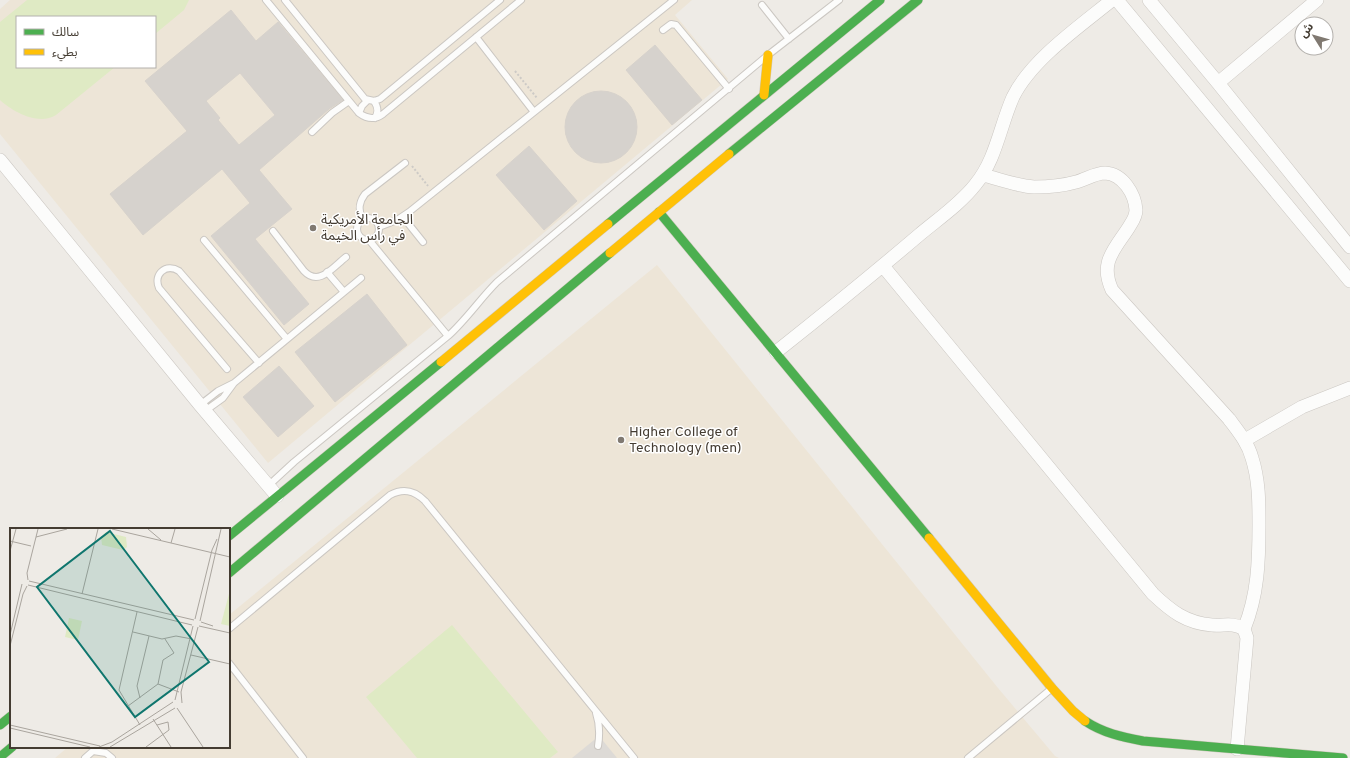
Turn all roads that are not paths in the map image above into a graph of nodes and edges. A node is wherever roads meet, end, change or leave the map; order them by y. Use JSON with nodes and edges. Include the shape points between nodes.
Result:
{"nodes":[{"id":1,"x":266,"y":0,"type":"edge"},
{"id":2,"x":284,"y":0,"type":"edge"},
{"id":3,"x":500,"y":0,"type":"edge"},
{"id":4,"x":521,"y":0,"type":"edge"},
{"id":5,"x":674,"y":0,"type":"edge"},
{"id":6,"x":839,"y":0,"type":"edge"},
{"id":7,"x":880,"y":0,"type":"edge"},
{"id":8,"x":918,"y":0,"type":"edge"},
{"id":9,"x":1112,"y":0,"type":"edge"},
{"id":10,"x":1117,"y":0,"type":"edge"},
{"id":11,"x":1149,"y":0,"type":"edge"},
{"id":12,"x":1317,"y":0,"type":"edge"},
{"id":13,"x":762,"y":5,"type":"dead end"},
{"id":14,"x":663,"y":30,"type":"dead end"},
{"id":15,"x":476,"y":37,"type":"junction"},
{"id":16,"x":789,"y":39,"type":"junction"},
{"id":17,"x":768,"y":56,"type":"junction"},
{"id":18,"x":1218,"y":83,"type":"junction"},
{"id":19,"x":728,"y":89,"type":"junction"},
{"id":20,"x":764,"y":95,"type":"junction"},
{"id":21,"x":349,"y":101,"type":"junction"},
{"id":22,"x":371,"y":101,"type":"junction"},
{"id":23,"x":534,"y":112,"type":"junction"},
{"id":24,"x":359,"y":113,"type":"junction"},
{"id":25,"x":375,"y":118,"type":"junction"},
{"id":26,"x":312,"y":132,"type":"dead end"},
{"id":27,"x":0,"y":160,"type":"edge"},
{"id":28,"x":405,"y":163,"type":"road end"},
{"id":29,"x":983,"y":175,"type":"junction"},
{"id":30,"x":659,"y":212,"type":"junction"},
{"id":31,"x":403,"y":216,"type":"junction"},
{"id":32,"x":362,"y":219,"type":"junction"},
{"id":33,"x":379,"y":227,"type":"junction"},
{"id":34,"x":273,"y":231,"type":"dead end"},
{"id":35,"x":204,"y":240,"type":"dead end"},
{"id":36,"x":369,"y":240,"type":"junction"},
{"id":37,"x":424,"y":242,"type":"dead end"},
{"id":38,"x":1350,"y":247,"type":"edge"},
{"id":39,"x":346,"y":257,"type":"dead end"},
{"id":40,"x":883,"y":266,"type":"junction"},
{"id":41,"x":328,"y":272,"type":"junction"},
{"id":42,"x":361,"y":278,"type":"dead end"},
{"id":43,"x":1350,"y":281,"type":"edge"},
{"id":44,"x":344,"y":292,"type":"junction"},
{"id":45,"x":448,"y":336,"type":"junction"},
{"id":46,"x":287,"y":339,"type":"junction"},
{"id":47,"x":776,"y":352,"type":"junction"},
{"id":48,"x":259,"y":363,"type":"junction"},
{"id":49,"x":227,"y":369,"type":"dead end"},
{"id":50,"x":1350,"y":388,"type":"edge"},
{"id":51,"x":203,"y":408,"type":"junction"},
{"id":52,"x":1245,"y":440,"type":"junction"},
{"id":53,"x":272,"y":491,"type":"junction"},
{"id":54,"x":230,"y":535,"type":"edge"},
{"id":55,"x":230,"y":572,"type":"edge"},
{"id":56,"x":230,"y":628,"type":"edge"},
{"id":57,"x":1244,"y":630,"type":"junction"},
{"id":58,"x":230,"y":665,"type":"edge"},
{"id":59,"x":1052,"y":688,"type":"junction"},
{"id":60,"x":595,"y":710,"type":"junction"},
{"id":61,"x":10,"y":717,"type":"edge"},
{"id":62,"x":0,"y":726,"type":"edge"},
{"id":63,"x":598,"y":746,"type":"dead end"},
{"id":64,"x":11,"y":748,"type":"edge"},
{"id":65,"x":1237,"y":749,"type":"junction"},
{"id":66,"x":0,"y":757,"type":"edge"},
{"id":67,"x":632,"y":757,"type":"edge"},
{"id":68,"x":85,"y":758,"type":"edge"},
{"id":69,"x":112,"y":758,"type":"edge"},
{"id":70,"x":303,"y":758,"type":"edge"},
{"id":71,"x":968,"y":758,"type":"edge"},
{"id":72,"x":1343,"y":758,"type":"edge"}],
"edges":[{"from":1,"to":21,"type":"lane"},
{"from":2,"to":22,"type":"lane","via":[[363,96]]},
{"from":3,"to":22,"type":"lane","via":[[380,99]]},
{"from":4,"to":15,"type":"lane"},
{"from":5,"to":23,"type":"lane"},
{"from":6,"to":16,"type":"lane"},
{"from":7,"to":20,"type":"main road"},
{"from":8,"to":30,"type":"main road"},
{"from":9,"to":29,"type":"street","via":[[1051,50],[1021,84],[1004,119]]},
{"from":10,"to":43,"type":"street"},
{"from":11,"to":18,"type":"street"},
{"from":12,"to":18,"type":"street"},
{"from":13,"to":16,"type":"lane"},
{"from":14,"to":19,"type":"lane","via":[[671,24],[676,25]]},
{"from":15,"to":23,"type":"lane"},
{"from":15,"to":25,"type":"lane"},
{"from":16,"to":17,"type":"lane"},
{"from":17,"to":19,"type":"lane"},
{"from":17,"to":20,"type":"main road"},
{"from":18,"to":38,"type":"street"},
{"from":19,"to":45,"type":"lane","via":[[497,282]]},
{"from":20,"to":53,"type":"main road"},
{"from":21,"to":24,"type":"lane"},
{"from":21,"to":26,"type":"lane","via":[[332,112]]},
{"from":22,"to":24,"type":"lane","via":[[362,106]]},
{"from":22,"to":25,"type":"lane","via":[[378,108]]},
{"from":23,"to":31,"type":"lane"},
{"from":24,"to":25,"type":"lane"},
{"from":27,"to":51,"type":"street"},
{"from":28,"to":32,"type":"lane","via":[[362,198],[359,208]]},
{"from":29,"to":40,"type":"street","via":[[966,195]]},
{"from":29,"to":52,"type":"street","via":[[1033,187],[1062,186],[1105,174],[1115,176],[1127,186],[1136,210],[1134,219],[1110,255],[1107,264],[1108,282],[1118,297]]},
{"from":30,"to":47,"type":"main road"},
{"from":30,"to":55,"type":"main road"},
{"from":31,"to":33,"type":"lane"},
{"from":31,"to":37,"type":"lane"},
{"from":32,"to":33,"type":"lane","via":[[374,219]]},
{"from":32,"to":36,"type":"lane","via":[[356,226],[358,235]]},
{"from":33,"to":36,"type":"lane","via":[[377,235]]},
{"from":34,"to":41,"type":"lane","via":[[310,276],[317,278]]},
{"from":35,"to":46,"type":"lane"},
{"from":36,"to":45,"type":"lane"},
{"from":39,"to":41,"type":"lane"},
{"from":40,"to":47,"type":"street"},
{"from":40,"to":57,"type":"street","via":[[1153,594],[1170,610],[1188,620],[1211,625],[1236,625]]},
{"from":41,"to":44,"type":"lane"},
{"from":42,"to":44,"type":"lane"},
{"from":44,"to":46,"type":"lane"},
{"from":45,"to":53,"type":"lane","via":[[294,462]]},
{"from":46,"to":48,"type":"lane"},
{"from":47,"to":59,"type":"main road"},
{"from":48,"to":49,"type":"lane","via":[[179,271],[171,268],[160,272],[157,280],[159,288]]},
{"from":48,"to":51,"type":"lane","via":[[234,383],[218,391]]},
{"from":50,"to":52,"type":"street","via":[[1302,407]]},
{"from":51,"to":53,"type":"street"},
{"from":52,"to":57,"type":"street","via":[[1257,476],[1259,538],[1258,575],[1252,611]]},
{"from":53,"to":54,"type":"main road"},
{"from":56,"to":60,"type":"lane","via":[[390,495],[405,490],[420,495]]},
{"from":57,"to":65,"type":"street","via":[[1247,638]]},
{"from":58,"to":70,"type":"lane"},
{"from":59,"to":65,"type":"main road","via":[[1078,716],[1090,725],[1112,735],[1144,741]]},
{"from":59,"to":71,"type":"lane"},
{"from":60,"to":63,"type":"lane","via":[[599,721]]},
{"from":60,"to":67,"type":"lane"},
{"from":61,"to":62,"type":"main road"},
{"from":64,"to":66,"type":"main road"},
{"from":65,"to":72,"type":"main road"},
{"from":68,"to":69,"type":"lane","via":[[93,751],[106,753]]}]}
